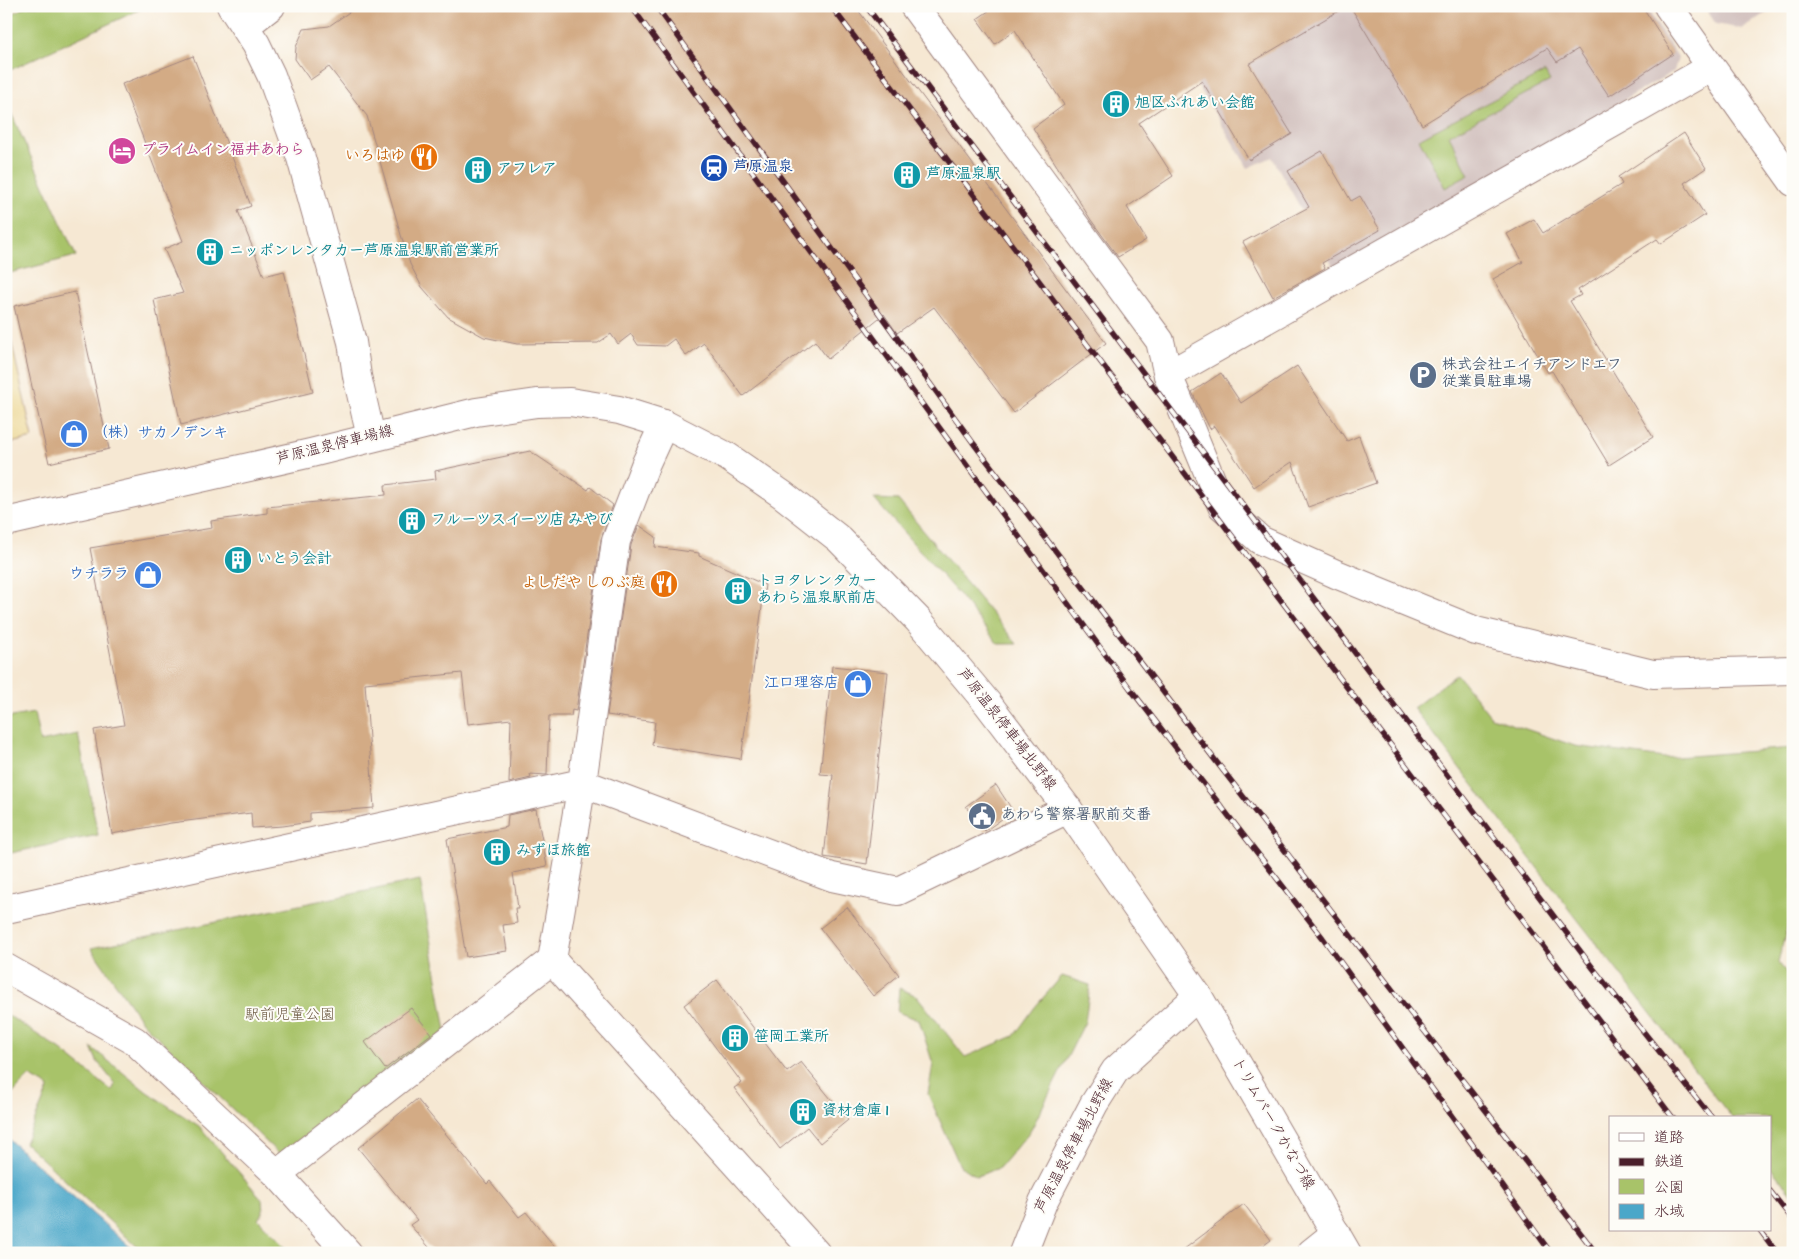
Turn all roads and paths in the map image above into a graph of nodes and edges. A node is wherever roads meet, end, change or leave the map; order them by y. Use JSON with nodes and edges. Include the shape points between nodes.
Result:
{"nodes":[{"id":1,"x":271,"y":6,"type":"edge"},
{"id":2,"x":914,"y":6,"type":"edge"},
{"id":3,"x":1668,"y":6,"type":"edge"},
{"id":4,"x":238,"y":16,"type":"edge"},
{"id":5,"x":1710,"y":68,"type":"junction"},
{"id":6,"x":1793,"y":182,"type":"edge"},
{"id":7,"x":1168,"y":375,"type":"junction"},
{"id":8,"x":664,"y":424,"type":"junction"},
{"id":9,"x":371,"y":437,"type":"junction"},
{"id":10,"x":6,"y":522,"type":"edge"},
{"id":11,"x":1793,"y":670,"type":"edge"},
{"id":12,"x":582,"y":783,"type":"junction"},
{"id":13,"x":1068,"y":809,"type":"junction"},
{"id":14,"x":6,"y":909,"type":"edge"},
{"id":15,"x":552,"y":960,"type":"junction"},
{"id":16,"x":6,"y":968,"type":"edge"},
{"id":17,"x":1198,"y":996,"type":"junction"},
{"id":18,"x":277,"y":1174,"type":"junction"},
{"id":19,"x":1342,"y":1243,"type":"edge"},
{"id":20,"x":348,"y":1253,"type":"edge"},
{"id":21,"x":816,"y":1253,"type":"edge"},
{"id":22,"x":1024,"y":1253,"type":"edge"},
{"id":23,"x":1311,"y":1253,"type":"edge"}],
"edges":[{"from":1,"to":4,"type":"street"},
{"from":2,"to":7,"type":"street","via":[[1160,341]]},
{"from":3,"to":5,"type":"street"},
{"from":4,"to":9,"type":"street","via":[[270,74],[301,158],[352,342]]},
{"from":5,"to":6,"type":"street"},
{"from":5,"to":7,"type":"street"},
{"from":7,"to":11,"type":"street","via":[[1222,506],[1260,540],[1476,632],[1654,674]]},
{"from":8,"to":9,"type":"street","name":"芦原温泉停車場線","via":[[619,410],[570,402],[537,403],[476,412]]},
{"from":8,"to":12,"type":"street","via":[[616,540]]},
{"from":8,"to":13,"type":"street","name":"芦原温泉停車場北野線","via":[[728,457],[839,539],[918,620],[988,704]]},
{"from":9,"to":10,"type":"street","name":"芦原温泉停車場線"},
{"from":12,"to":13,"type":"street","via":[[832,877],[898,891]]},
{"from":12,"to":14,"type":"street"},
{"from":12,"to":15,"type":"street"},
{"from":13,"to":17,"type":"street","name":"芦原温泉停車場北野線"},
{"from":15,"to":18,"type":"street"},
{"from":15,"to":21,"type":"street"},
{"from":16,"to":18,"type":"street","via":[[135,1041]]},
{"from":17,"to":19,"type":"street","name":"トリムパークかなづ線"},
{"from":17,"to":22,"type":"street","name":"芦原温泉停車場北野線","via":[[1115,1070],[1043,1202]]},
{"from":18,"to":20,"type":"street"},
{"from":19,"to":23,"type":"street"}]}
